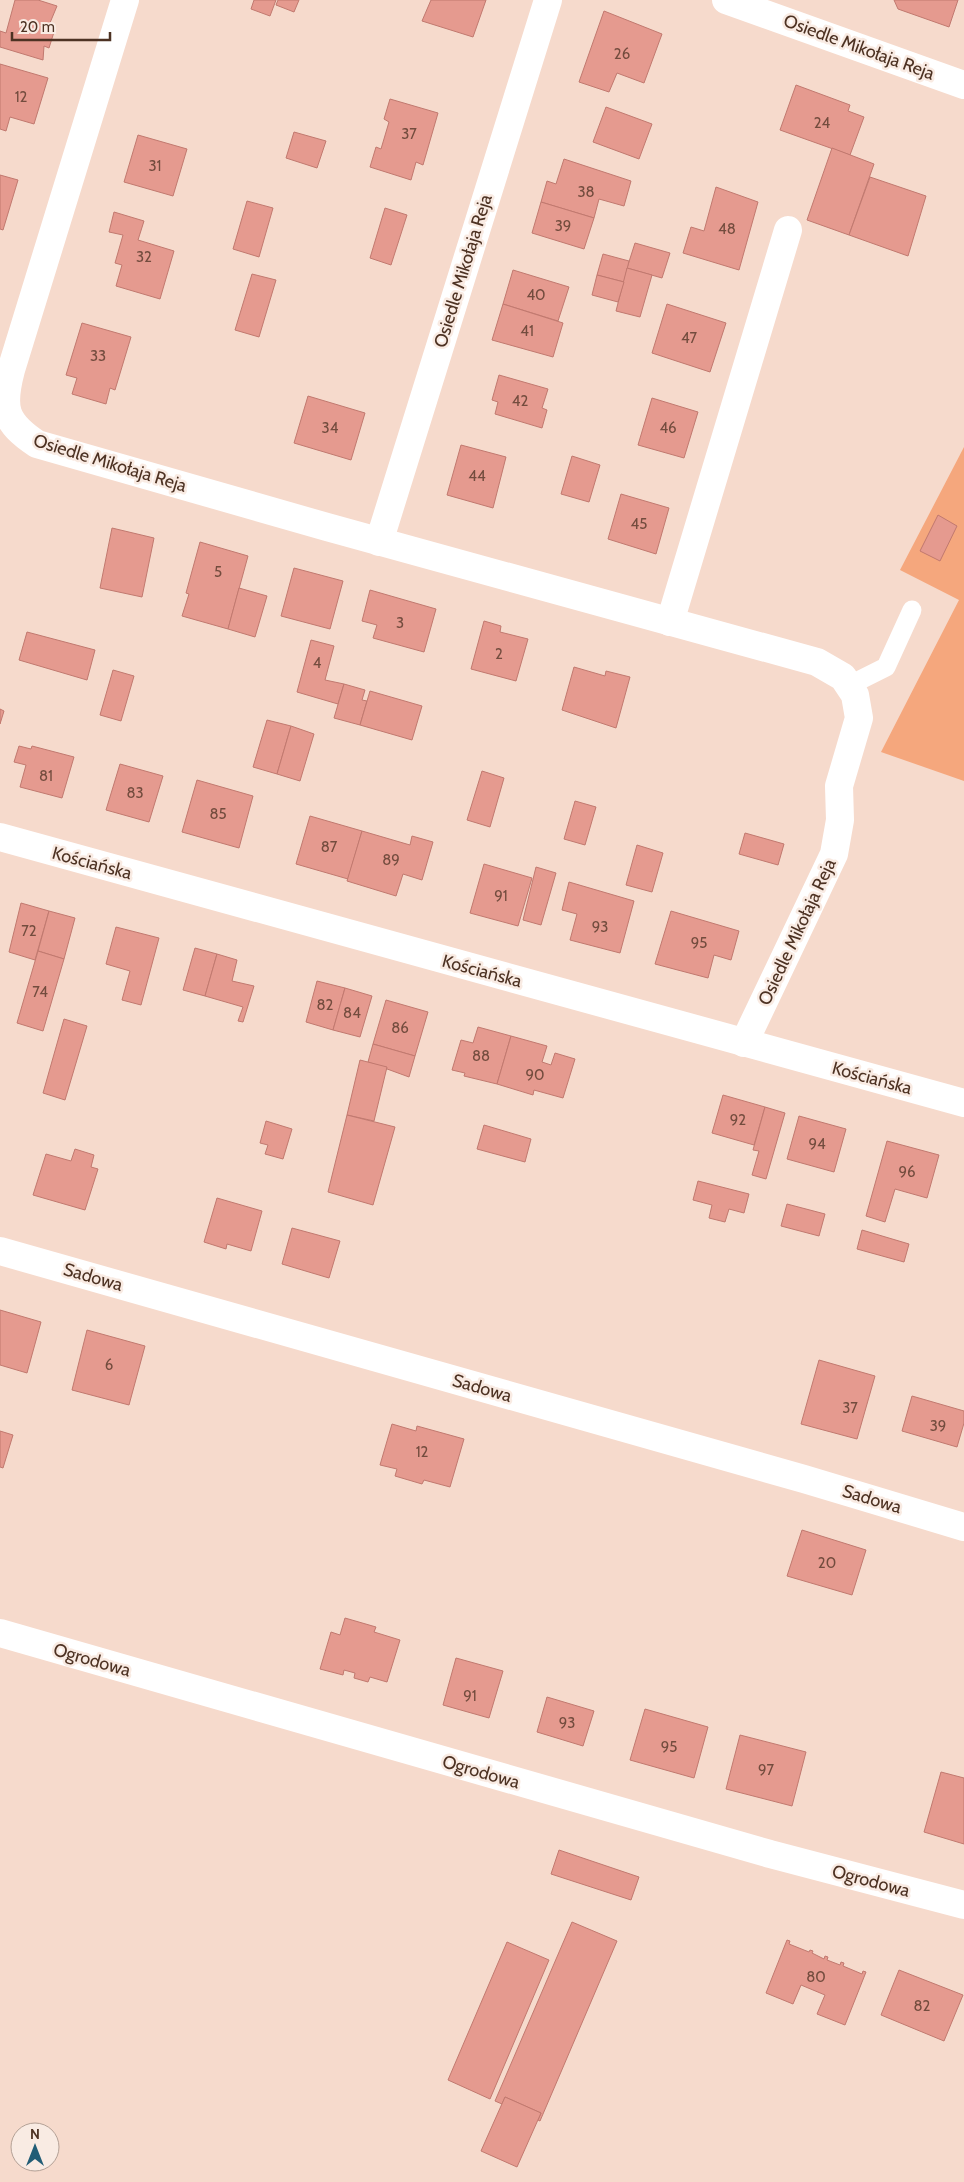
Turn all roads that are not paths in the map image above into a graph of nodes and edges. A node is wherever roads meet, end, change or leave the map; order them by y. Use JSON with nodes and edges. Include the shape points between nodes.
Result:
{"nodes":[{"id":1,"x":126,"y":0,"type":"edge"},
{"id":2,"x":548,"y":0,"type":"edge"},
{"id":3,"x":726,"y":0,"type":"edge"},
{"id":4,"x":964,"y":84,"type":"edge"},
{"id":5,"x":788,"y":230,"type":"dead end"},
{"id":6,"x":379,"y":542,"type":"junction"},
{"id":7,"x":912,"y":610,"type":"dead end"},
{"id":8,"x":670,"y":622,"type":"junction"},
{"id":9,"x":848,"y":686,"type":"junction"},
{"id":10,"x":0,"y":837,"type":"edge"},
{"id":11,"x":744,"y":1043,"type":"junction"},
{"id":12,"x":964,"y":1103,"type":"edge"},
{"id":13,"x":0,"y":1251,"type":"edge"},
{"id":14,"x":964,"y":1527,"type":"edge"},
{"id":15,"x":0,"y":1633,"type":"edge"},
{"id":16,"x":964,"y":1905,"type":"edge"}],
"edges":[{"from":1,"to":6,"type":"street","name":"Osiedle Mikołaja Reja","via":[[11,370],[6,389],[6,412],[18,431],[38,444]]},
{"from":2,"to":6,"type":"street","name":"Osiedle Mikołaja Reja"},
{"from":3,"to":4,"type":"street","name":"Osiedle Mikołaja Reja"},
{"from":5,"to":8,"type":"street"},
{"from":6,"to":8,"type":"street","name":"Osiedle Mikołaja Reja"},
{"from":7,"to":9,"type":"lane","via":[[886,667]]},
{"from":8,"to":9,"type":"street","name":"Osiedle Mikołaja Reja","via":[[817,662],[842,677]]},
{"from":9,"to":11,"type":"street","name":"Osiedle Mikołaja Reja","via":[[855,695],[859,718],[839,786],[840,820],[834,854]]},
{"from":10,"to":11,"type":"street","name":"Kościańska"},
{"from":11,"to":12,"type":"street","name":"Kościańska"},
{"from":13,"to":14,"type":"street","name":"Sadowa","via":[[785,1473]]},
{"from":15,"to":16,"type":"street","name":"Ogrodowa","via":[[770,1854]]}]}
